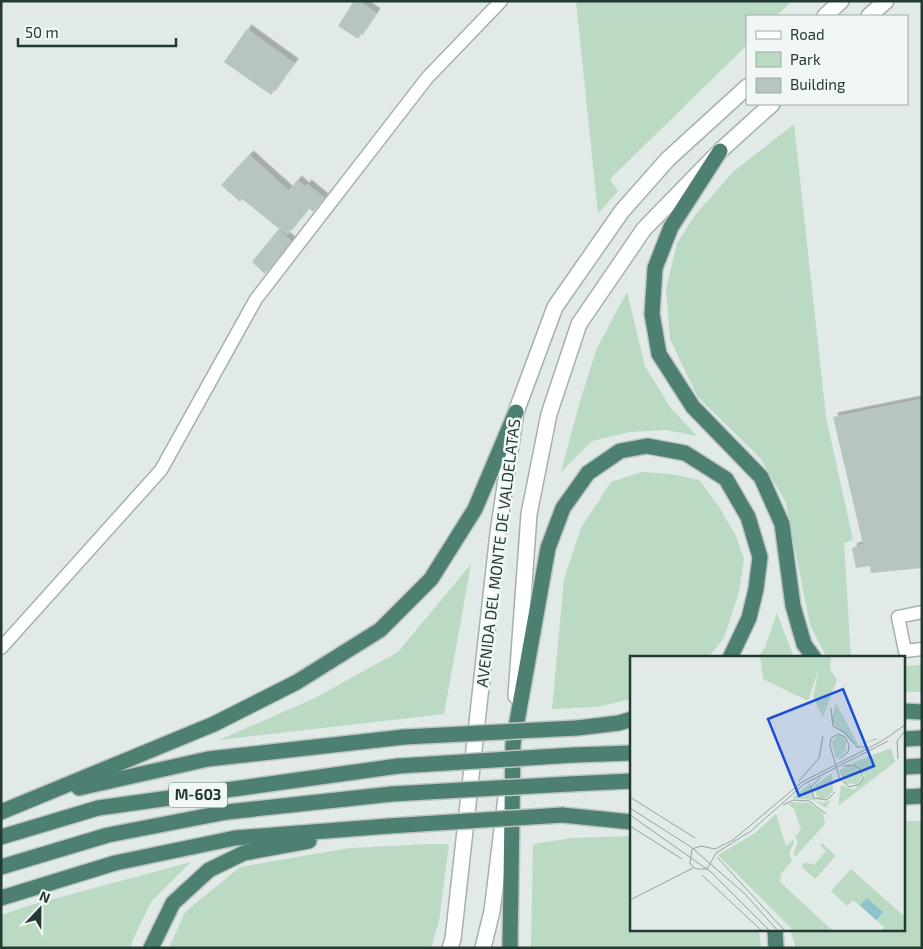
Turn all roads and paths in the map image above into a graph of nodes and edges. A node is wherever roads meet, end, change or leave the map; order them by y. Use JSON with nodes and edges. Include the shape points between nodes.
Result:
{"nodes":[{"id":1,"x":501,"y":1,"type":"edge"},
{"id":2,"x":841,"y":1,"type":"edge"},
{"id":3,"x":886,"y":1,"type":"edge"},
{"id":4,"x":826,"y":15,"type":"edge"},
{"id":5,"x":870,"y":15,"type":"edge"},
{"id":6,"x":746,"y":88,"type":"edge"},
{"id":7,"x":771,"y":105,"type":"edge"},
{"id":8,"x":720,"y":152,"type":"junction"},
{"id":9,"x":516,"y":412,"type":"junction"},
{"id":10,"x":922,"y":612,"type":"edge"},
{"id":11,"x":1,"y":648,"type":"edge"},
{"id":12,"x":922,"y":649,"type":"edge"},
{"id":13,"x":731,"y":656,"type":"edge"},
{"id":14,"x":813,"y":656,"type":"edge"},
{"id":15,"x":906,"y":711,"type":"edge"},
{"id":16,"x":922,"y":712,"type":"edge"},
{"id":17,"x":630,"y":719,"type":"edge"},
{"id":18,"x":922,"y":738,"type":"edge"},
{"id":19,"x":906,"y":739,"type":"edge"},
{"id":20,"x":512,"y":744,"type":"junction"},
{"id":21,"x":630,"y":753,"type":"edge"},
{"id":22,"x":922,"y":766,"type":"edge"},
{"id":23,"x":906,"y":767,"type":"edge"},
{"id":24,"x":630,"y":781,"type":"edge"},
{"id":25,"x":922,"y":796,"type":"edge"},
{"id":26,"x":906,"y":797,"type":"edge"},
{"id":27,"x":39,"y":798,"type":"junction"},
{"id":28,"x":1,"y":812,"type":"edge"},
{"id":29,"x":630,"y":812,"type":"edge"},
{"id":30,"x":562,"y":815,"type":"junction"},
{"id":31,"x":630,"y":822,"type":"edge"},
{"id":32,"x":389,"y":826,"type":"junction"},
{"id":33,"x":1,"y":837,"type":"edge"},
{"id":34,"x":1,"y":867,"type":"edge"},
{"id":35,"x":1,"y":898,"type":"edge"},
{"id":36,"x":775,"y":932,"type":"edge"},
{"id":37,"x":150,"y":948,"type":"edge"},
{"id":38,"x":450,"y":948,"type":"edge"},
{"id":39,"x":483,"y":948,"type":"edge"},
{"id":40,"x":510,"y":948,"type":"edge"},
{"id":41,"x":776,"y":948,"type":"edge"}],
"edges":[{"from":1,"to":11,"type":"lane","via":[[427,78],[256,299],[161,470]]},
{"from":2,"to":4,"type":"street"},
{"from":3,"to":5,"type":"street"},
{"from":6,"to":9,"type":"street","name":"AVENIDA DEL MONTE DE VALDELATAS","via":[[668,160],[622,211],[554,307]]},
{"from":7,"to":8,"type":"street","name":"AVENIDA DEL MONTE DE VALDELATAS"},
{"from":8,"to":14,"type":"highway","via":[[671,227],[656,268],[652,314],[659,354],[692,407],[761,477],[782,524],[793,606],[804,644]]},
{"from":8,"to":20,"type":"street","name":"AVENIDA DEL MONTE DE VALDELATAS","via":[[644,229],[579,324],[549,414],[529,514]]},
{"from":9,"to":27,"type":"highway","via":[[475,509],[431,580],[380,630],[297,682],[214,724]]},
{"from":9,"to":38,"type":"street","name":"AVENIDA DEL MONTE DE VALDELATAS","via":[[498,533]]},
{"from":10,"to":12,"type":"lane","via":[[898,617],[905,651]]},
{"from":13,"to":20,"type":"highway","via":[[749,618],[760,557],[748,517],[726,479],[685,453],[647,446],[620,451],[588,473],[563,508],[548,548]]},
{"from":15,"to":16,"type":"highway"},
{"from":17,"to":27,"type":"highway","bridge":true,"via":[[577,728],[404,738],[208,759]]},
{"from":18,"to":19,"type":"highway"},
{"from":20,"to":39,"type":"street","name":"AVENIDA DEL MONTE DE VALDELATAS","via":[[492,911]]},
{"from":20,"to":40,"type":"highway"},
{"from":21,"to":33,"type":"highway","number":"M-603","bridge":true,"via":[[398,766],[98,808]]},
{"from":22,"to":23,"type":"highway"},
{"from":24,"to":34,"type":"highway","number":"M-603","bridge":true,"via":[[392,794],[227,812],[108,835]]},
{"from":25,"to":26,"type":"highway"},
{"from":27,"to":28,"type":"highway"},
{"from":29,"to":30,"type":"highway"},
{"from":30,"to":31,"type":"highway"},
{"from":30,"to":32,"type":"highway","bridge":true},
{"from":32,"to":35,"type":"highway","via":[[236,838],[115,863]]},
{"from":32,"to":37,"type":"highway","via":[[244,853],[209,870],[173,903]]},
{"from":36,"to":41,"type":"highway"}]}
